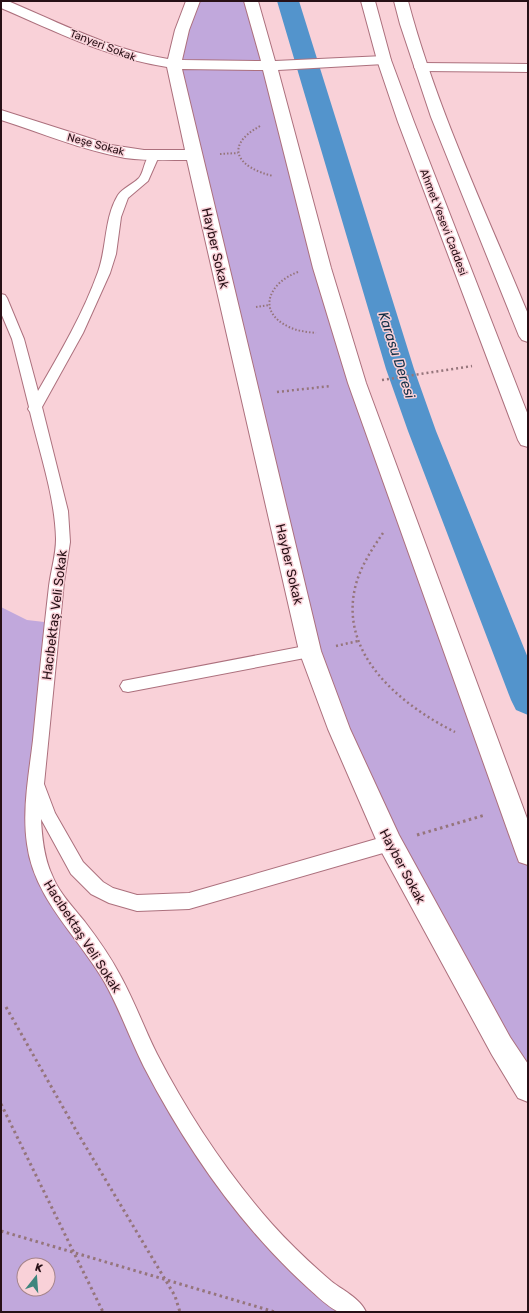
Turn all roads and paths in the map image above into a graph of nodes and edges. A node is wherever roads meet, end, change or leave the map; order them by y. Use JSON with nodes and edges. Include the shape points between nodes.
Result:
{"nodes":[{"id":1,"x":193,"y":1,"type":"edge"},
{"id":2,"x":251,"y":1,"type":"edge"},
{"id":3,"x":368,"y":1,"type":"edge"},
{"id":4,"x":401,"y":1,"type":"edge"},
{"id":5,"x":1,"y":3,"type":"edge"},
{"id":6,"x":384,"y":60,"type":"junction"},
{"id":7,"x":174,"y":64,"type":"junction"},
{"id":8,"x":276,"y":65,"type":"junction"},
{"id":9,"x":421,"y":67,"type":"junction"},
{"id":10,"x":528,"y":68,"type":"edge"},
{"id":11,"x":1,"y":115,"type":"edge"},
{"id":12,"x":285,"y":122,"type":"junction"},
{"id":13,"x":194,"y":155,"type":"junction"},
{"id":14,"x":154,"y":156,"type":"junction"},
{"id":15,"x":298,"y":176,"type":"junction"},
{"id":16,"x":322,"y":268,"type":"junction"},
{"id":17,"x":1,"y":298,"type":"edge"},
{"id":18,"x":340,"y":331,"type":"junction"},
{"id":19,"x":528,"y":336,"type":"edge"},
{"id":20,"x":498,"y":362,"type":"junction"},
{"id":21,"x":357,"y":383,"type":"junction"},
{"id":22,"x":250,"y":395,"type":"junction"},
{"id":23,"x":34,"y":410,"type":"junction"},
{"id":24,"x":528,"y":440,"type":"edge"},
{"id":25,"x":404,"y":512,"type":"junction"},
{"id":26,"x":310,"y":651,"type":"junction"},
{"id":27,"x":128,"y":686,"type":"dead end"},
{"id":28,"x":488,"y":742,"type":"junction"},
{"id":29,"x":36,"y":783,"type":"junction"},
{"id":30,"x":511,"y":807,"type":"junction"},
{"id":31,"x":390,"y":843,"type":"junction"},
{"id":32,"x":528,"y":854,"type":"edge"},
{"id":33,"x":6,"y":1007,"type":"dead end"},
{"id":34,"x":528,"y":1088,"type":"edge"},
{"id":35,"x":1,"y":1104,"type":"edge"},
{"id":36,"x":1,"y":1231,"type":"edge"},
{"id":37,"x":71,"y":1251,"type":"junction"},
{"id":38,"x":164,"y":1278,"type":"junction"},
{"id":39,"x":103,"y":1312,"type":"edge"},
{"id":40,"x":180,"y":1312,"type":"edge"},
{"id":41,"x":275,"y":1312,"type":"edge"},
{"id":42,"x":356,"y":1312,"type":"edge"}],
"edges":[{"from":1,"to":7,"type":"main road","name":"Hayber Sokak","via":[[182,30]]},
{"from":2,"to":8,"type":"main road"},
{"from":3,"to":6,"type":"main road","name":"Ahmet Yesevi Caddesi"},
{"from":4,"to":9,"type":"main road"},
{"from":5,"to":7,"type":"main road","name":"Tanyeri Sokak","via":[[112,50],[142,59]]},
{"from":6,"to":8,"type":"main road","name":"Tanyeri Sokak"},
{"from":6,"to":20,"type":"main road","name":"Ahmet Yesevi Caddesi"},
{"from":7,"to":8,"type":"main road","name":"Tanyeri Sokak"},
{"from":7,"to":13,"type":"main road","name":"Hayber Sokak"},
{"from":8,"to":12,"type":"main road"},
{"from":9,"to":10,"type":"main road"},
{"from":9,"to":19,"type":"main road"},
{"from":11,"to":14,"type":"main road","name":"Neşe Sokak","via":[[101,148]]},
{"from":12,"to":15,"type":"main road"},
{"from":12,"to":15,"type":"path","via":[[266,124],[250,131],[242,137],[238,153],[248,168],[259,173],[271,176]]},
{"from":13,"to":14,"type":"main road","name":"Neşe Sokak"},
{"from":13,"to":22,"type":"main road","name":"Hayber Sokak"},
{"from":14,"to":23,"type":"lane","via":[[144,179],[123,196],[115,218],[110,254],[104,273],[77,333]]},
{"from":15,"to":16,"type":"main road"},
{"from":16,"to":18,"type":"main road"},
{"from":16,"to":18,"type":"path","via":[[297,272],[281,279],[273,287],[269,305],[280,322],[292,328],[318,333]]},
{"from":17,"to":23,"type":"lane","name":"Hacıbektaş Veli Sokak","via":[[18,339]]},
{"from":18,"to":21,"type":"main road"},
{"from":20,"to":21,"type":"path"},
{"from":20,"to":24,"type":"main road","name":"Ahmet Yesevi Caddesi"},
{"from":21,"to":22,"type":"path"},
{"from":21,"to":25,"type":"main road"},
{"from":22,"to":26,"type":"main road","name":"Hayber Sokak"},
{"from":23,"to":29,"type":"lane","name":"Hacıbektaş Veli Sokak","via":[[61,511],[63,542]]},
{"from":25,"to":28,"type":"main road"},
{"from":25,"to":28,"type":"path","via":[[386,529],[361,571],[354,592],[352,616],[358,641],[372,669],[409,706],[434,723],[462,735]]},
{"from":26,"to":27,"type":"lane"},
{"from":26,"to":31,"type":"main road","name":"Hayber Sokak","via":[[339,729]]},
{"from":28,"to":30,"type":"main road"},
{"from":29,"to":31,"type":"lane","via":[[48,816],[77,868],[97,888],[109,895],[137,903],[189,901]]},
{"from":29,"to":42,"type":"lane","name":"Hacıbektaş Veli Sokak","via":[[33,837],[36,856],[44,878],[59,903],[100,958],[119,990],[176,1105],[209,1159],[252,1216],[303,1270],[341,1303]]},
{"from":30,"to":31,"type":"path"},
{"from":30,"to":32,"type":"main road"},
{"from":31,"to":34,"type":"main road","name":"Hayber Sokak","via":[[501,1046]]},
{"from":33,"to":38,"type":"path"},
{"from":35,"to":37,"type":"path"},
{"from":36,"to":37,"type":"path"},
{"from":37,"to":38,"type":"path"},
{"from":37,"to":39,"type":"path"},
{"from":38,"to":40,"type":"path","via":[[175,1296]]},
{"from":38,"to":41,"type":"path"}]}
